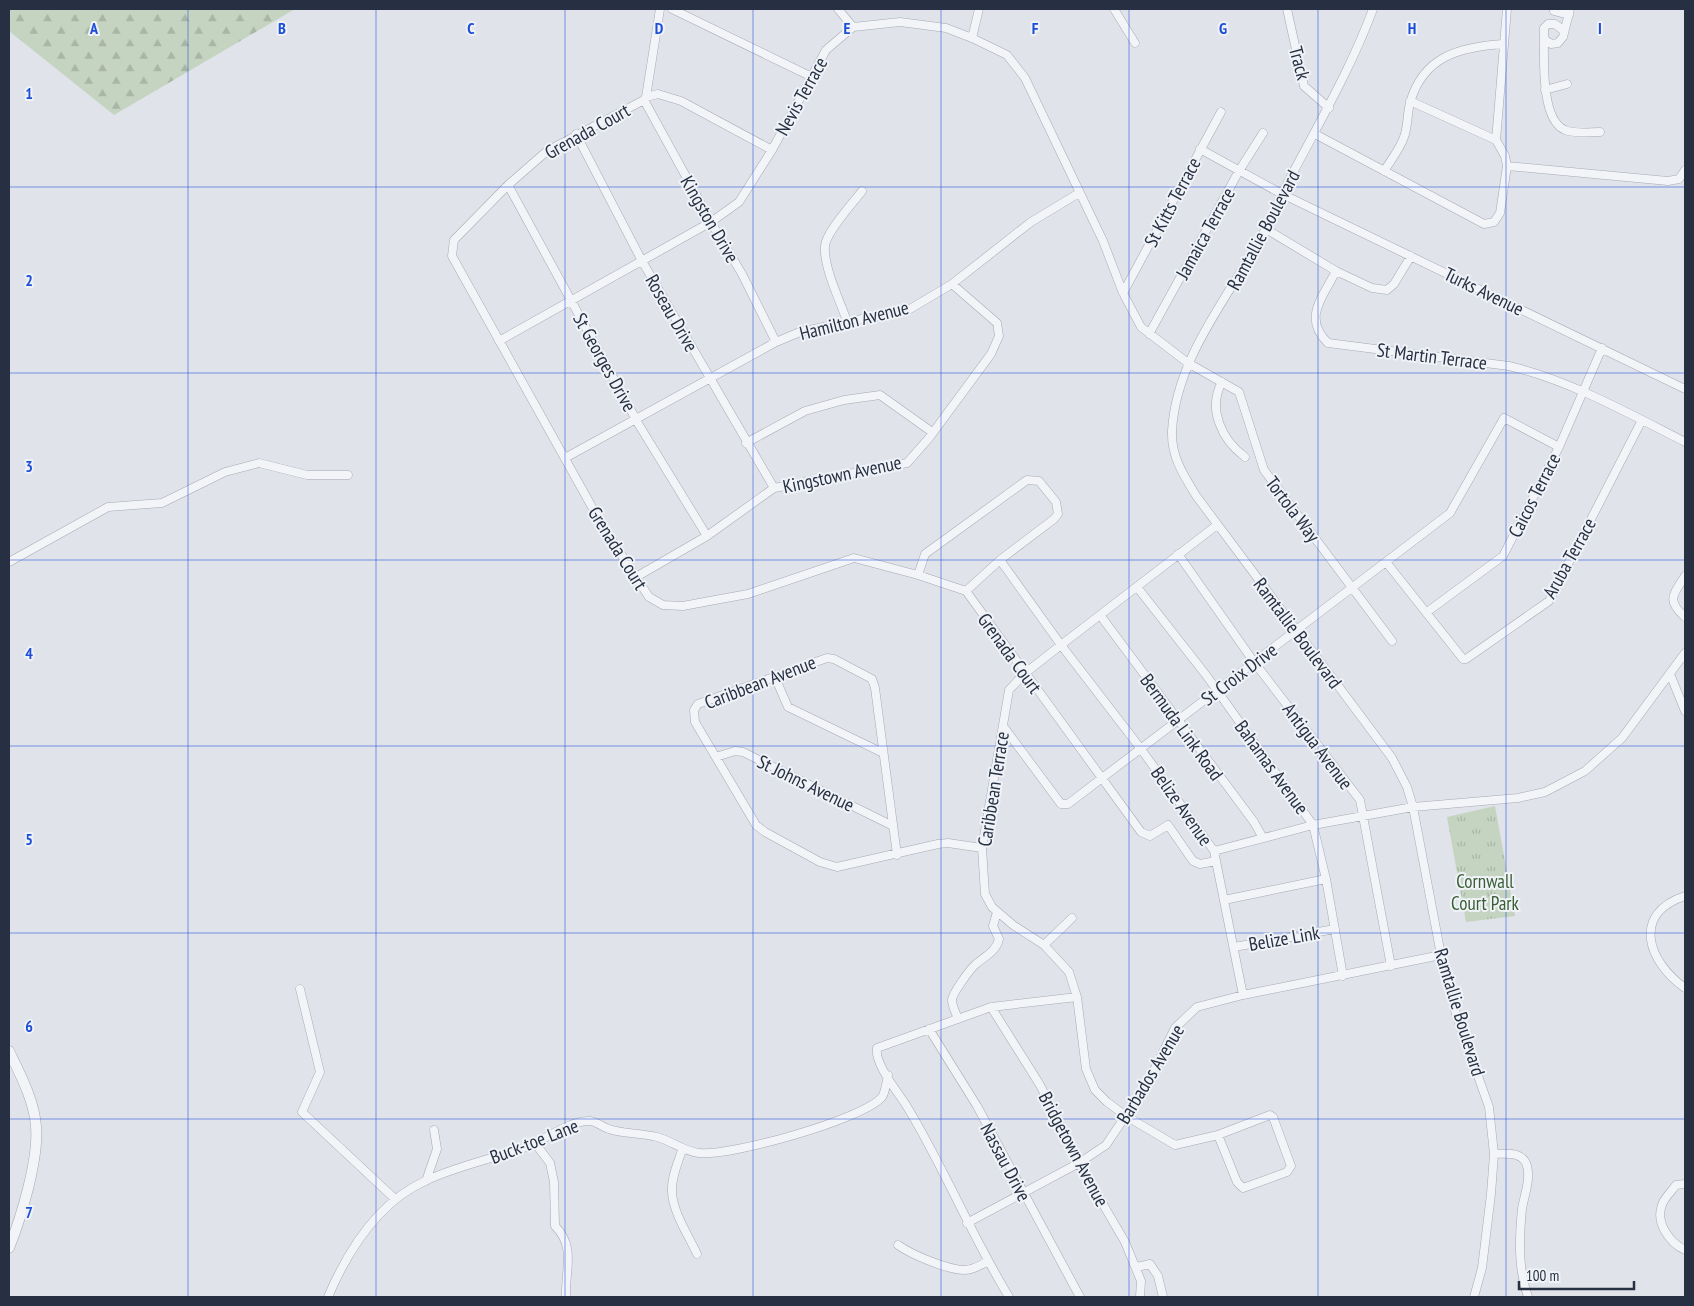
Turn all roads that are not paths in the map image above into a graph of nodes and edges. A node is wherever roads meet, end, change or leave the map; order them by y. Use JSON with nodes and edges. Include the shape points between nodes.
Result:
{"nodes":[{"id":1,"x":660,"y":9,"type":"edge"},
{"id":2,"x":672,"y":9,"type":"edge"},
{"id":3,"x":838,"y":9,"type":"edge"},
{"id":4,"x":979,"y":9,"type":"edge"},
{"id":5,"x":1114,"y":9,"type":"edge"},
{"id":6,"x":1287,"y":9,"type":"edge"},
{"id":7,"x":1373,"y":9,"type":"edge"},
{"id":8,"x":1507,"y":9,"type":"edge"},
{"id":9,"x":1554,"y":9,"type":"edge"},
{"id":10,"x":1569,"y":12,"type":"edge"},
{"id":11,"x":854,"y":28,"type":"junction"},
{"id":12,"x":1564,"y":31,"type":"junction"},
{"id":13,"x":972,"y":38,"type":"junction"},
{"id":14,"x":1544,"y":39,"type":"junction"},
{"id":15,"x":1135,"y":43,"type":"dead end"},
{"id":16,"x":1503,"y":44,"type":"junction"},
{"id":17,"x":810,"y":76,"type":"junction"},
{"id":18,"x":1567,"y":84,"type":"dead end"},
{"id":19,"x":1545,"y":90,"type":"junction"},
{"id":20,"x":645,"y":99,"type":"junction"},
{"id":21,"x":1410,"y":101,"type":"junction"},
{"id":22,"x":1330,"y":108,"type":"junction"},
{"id":23,"x":1221,"y":112,"type":"dead end"},
{"id":24,"x":1600,"y":132,"type":"dead end"},
{"id":25,"x":576,"y":134,"type":"junction"},
{"id":26,"x":1263,"y":134,"type":"dead end"},
{"id":27,"x":1315,"y":134,"type":"junction"},
{"id":28,"x":1496,"y":140,"type":"junction"},
{"id":29,"x":1200,"y":149,"type":"junction"},
{"id":30,"x":772,"y":150,"type":"junction"},
{"id":31,"x":1507,"y":166,"type":"junction"},
{"id":32,"x":1239,"y":170,"type":"junction"},
{"id":33,"x":1685,"y":170,"type":"edge"},
{"id":34,"x":1384,"y":171,"type":"junction"},
{"id":35,"x":508,"y":185,"type":"junction"},
{"id":36,"x":862,"y":191,"type":"dead end"},
{"id":37,"x":1079,"y":194,"type":"junction"},
{"id":38,"x":1282,"y":194,"type":"junction"},
{"id":39,"x":711,"y":222,"type":"junction"},
{"id":40,"x":1266,"y":229,"type":"junction"},
{"id":41,"x":1411,"y":256,"type":"junction"},
{"id":42,"x":642,"y":261,"type":"junction"},
{"id":43,"x":1336,"y":271,"type":"junction"},
{"id":44,"x":952,"y":284,"type":"junction"},
{"id":45,"x":1123,"y":293,"type":"junction"},
{"id":46,"x":571,"y":301,"type":"junction"},
{"id":47,"x":847,"y":321,"type":"junction"},
{"id":48,"x":1149,"y":334,"type":"junction"},
{"id":49,"x":499,"y":341,"type":"junction"},
{"id":50,"x":776,"y":342,"type":"junction"},
{"id":51,"x":1602,"y":348,"type":"junction"},
{"id":52,"x":1188,"y":362,"type":"junction"},
{"id":53,"x":708,"y":379,"type":"junction"},
{"id":54,"x":1222,"y":382,"type":"junction"},
{"id":55,"x":1685,"y":389,"type":"edge"},
{"id":56,"x":1583,"y":394,"type":"junction"},
{"id":57,"x":636,"y":418,"type":"junction"},
{"id":58,"x":1642,"y":420,"type":"junction"},
{"id":59,"x":932,"y":432,"type":"junction"},
{"id":60,"x":1685,"y":442,"type":"edge"},
{"id":61,"x":746,"y":443,"type":"junction"},
{"id":62,"x":1559,"y":447,"type":"junction"},
{"id":63,"x":1245,"y":457,"type":"dead end"},
{"id":64,"x":564,"y":458,"type":"junction"},
{"id":65,"x":348,"y":475,"type":"dead end"},
{"id":66,"x":774,"y":488,"type":"junction"},
{"id":67,"x":1217,"y":525,"type":"junction"},
{"id":68,"x":707,"y":536,"type":"junction"},
{"id":69,"x":1178,"y":554,"type":"junction"},
{"id":70,"x":1000,"y":560,"type":"junction"},
{"id":71,"x":9,"y":562,"type":"edge"},
{"id":72,"x":1386,"y":562,"type":"junction"},
{"id":73,"x":918,"y":575,"type":"junction"},
{"id":74,"x":1685,"y":576,"type":"edge"},
{"id":75,"x":636,"y":577,"type":"junction"},
{"id":76,"x":1137,"y":587,"type":"junction"},
{"id":77,"x":1351,"y":588,"type":"junction"},
{"id":78,"x":966,"y":590,"type":"junction"},
{"id":79,"x":1427,"y":612,"type":"junction"},
{"id":80,"x":1100,"y":616,"type":"junction"},
{"id":81,"x":1685,"y":617,"type":"edge"},
{"id":82,"x":1296,"y":630,"type":"junction"},
{"id":83,"x":1392,"y":641,"type":"dead end"},
{"id":84,"x":1060,"y":645,"type":"junction"},
{"id":85,"x":1685,"y":653,"type":"edge"},
{"id":86,"x":1254,"y":662,"type":"junction"},
{"id":87,"x":1024,"y":674,"type":"junction"},
{"id":88,"x":1670,"y":674,"type":"junction"},
{"id":89,"x":774,"y":675,"type":"junction"},
{"id":90,"x":1217,"y":691,"type":"junction"},
{"id":91,"x":1685,"y":712,"type":"edge"},
{"id":92,"x":1178,"y":720,"type":"junction"},
{"id":93,"x":1003,"y":726,"type":"junction"},
{"id":94,"x":1141,"y":749,"type":"junction"},
{"id":95,"x":883,"y":753,"type":"junction"},
{"id":96,"x":716,"y":757,"type":"junction"},
{"id":97,"x":1102,"y":778,"type":"junction"},
{"id":98,"x":1412,"y":807,"type":"junction"},
{"id":99,"x":1364,"y":817,"type":"junction"},
{"id":100,"x":1314,"y":825,"type":"junction"},
{"id":101,"x":894,"y":826,"type":"junction"},
{"id":102,"x":1263,"y":838,"type":"junction"},
{"id":103,"x":982,"y":848,"type":"junction"},
{"id":104,"x":1214,"y":852,"type":"junction"},
{"id":105,"x":897,"y":854,"type":"junction"},
{"id":106,"x":1216,"y":861,"type":"junction"},
{"id":107,"x":1326,"y":879,"type":"junction"},
{"id":108,"x":1685,"y":896,"type":"edge"},
{"id":109,"x":1224,"y":900,"type":"junction"},
{"id":110,"x":997,"y":912,"type":"junction"},
{"id":111,"x":1072,"y":918,"type":"dead end"},
{"id":112,"x":1335,"y":929,"type":"junction"},
{"id":113,"x":1044,"y":945,"type":"junction"},
{"id":114,"x":1234,"y":947,"type":"junction"},
{"id":115,"x":1441,"y":955,"type":"junction"},
{"id":116,"x":1391,"y":966,"type":"junction"},
{"id":117,"x":1343,"y":976,"type":"junction"},
{"id":118,"x":1685,"y":988,"type":"edge"},
{"id":119,"x":300,"y":989,"type":"dead end"},
{"id":120,"x":1243,"y":995,"type":"junction"},
{"id":121,"x":1077,"y":997,"type":"junction"},
{"id":122,"x":991,"y":1007,"type":"junction"},
{"id":123,"x":958,"y":1019,"type":"junction"},
{"id":124,"x":929,"y":1029,"type":"junction"},
{"id":125,"x":9,"y":1051,"type":"edge"},
{"id":126,"x":888,"y":1075,"type":"junction"},
{"id":127,"x":1126,"y":1116,"type":"junction"},
{"id":128,"x":434,"y":1130,"type":"dead end"},
{"id":129,"x":1218,"y":1135,"type":"junction"},
{"id":130,"x":535,"y":1143,"type":"junction"},
{"id":131,"x":682,"y":1150,"type":"junction"},
{"id":132,"x":1494,"y":1154,"type":"junction"},
{"id":133,"x":1079,"y":1163,"type":"junction"},
{"id":134,"x":426,"y":1181,"type":"junction"},
{"id":135,"x":1685,"y":1184,"type":"edge"},
{"id":136,"x":1023,"y":1194,"type":"junction"},
{"id":137,"x":395,"y":1200,"type":"junction"},
{"id":138,"x":967,"y":1224,"type":"junction"},
{"id":139,"x":898,"y":1245,"type":"dead end"},
{"id":140,"x":9,"y":1248,"type":"edge"},
{"id":141,"x":1685,"y":1250,"type":"edge"},
{"id":142,"x":697,"y":1254,"type":"dead end"},
{"id":143,"x":987,"y":1262,"type":"junction"},
{"id":144,"x":1137,"y":1267,"type":"junction"},
{"id":145,"x":328,"y":1297,"type":"edge"},
{"id":146,"x":566,"y":1297,"type":"edge"},
{"id":147,"x":1009,"y":1297,"type":"edge"},
{"id":148,"x":1080,"y":1297,"type":"edge"},
{"id":149,"x":1140,"y":1297,"type":"edge"},
{"id":150,"x":1163,"y":1297,"type":"edge"},
{"id":151,"x":1474,"y":1297,"type":"edge"},
{"id":152,"x":1528,"y":1297,"type":"edge"}],
"edges":[{"from":1,"to":20,"type":"street","name":"Grenada Court"},
{"from":2,"to":17,"type":"street"},
{"from":3,"to":11,"type":"street"},
{"from":4,"to":13,"type":"street"},
{"from":5,"to":15,"type":"street"},
{"from":6,"to":22,"type":"street","name":"Track","via":[[1304,86]]},
{"from":7,"to":22,"type":"street","name":"Ramtallie Boulevard"},
{"from":8,"to":16,"type":"street"},
{"from":9,"to":10,"type":"street"},
{"from":10,"to":12,"type":"street"},
{"from":11,"to":13,"type":"street","via":[[900,22],[946,28]]},
{"from":11,"to":17,"type":"street","name":"Nevis Terrace","via":[[826,50]]},
{"from":12,"to":14,"type":"street","via":[[1558,43],[1551,44]]},
{"from":12,"to":14,"type":"street","via":[[1555,24],[1548,24],[1544,28]]},
{"from":13,"to":37,"type":"street","via":[[1008,55],[1025,78]]},
{"from":14,"to":19,"type":"street"},
{"from":16,"to":21,"type":"street","via":[[1445,55],[1426,71]]},
{"from":16,"to":28,"type":"street"},
{"from":17,"to":30,"type":"street","name":"Nevis Terrace"},
{"from":18,"to":19,"type":"street"},
{"from":19,"to":24,"type":"street","via":[[1549,108],[1565,130]]},
{"from":20,"to":25,"type":"street","name":"Grenada Court"},
{"from":20,"to":30,"type":"street","name":"Grenada Court","via":[[658,94],[681,101]]},
{"from":20,"to":39,"type":"street","name":"Kingston Drive"},
{"from":21,"to":28,"type":"street"},
{"from":21,"to":34,"type":"street","via":[[1405,136]]},
{"from":22,"to":27,"type":"street","name":"Ramtallie Boulevard"},
{"from":23,"to":29,"type":"street","name":"St Kitts Terrace"},
{"from":25,"to":35,"type":"street","name":"Grenada Court","via":[[547,151]]},
{"from":25,"to":42,"type":"street","name":"Roseau Drive"},
{"from":26,"to":32,"type":"street","name":"Jamaica Terrace"},
{"from":27,"to":34,"type":"street"},
{"from":27,"to":38,"type":"street","name":"Ramtallie Boulevard"},
{"from":28,"to":31,"type":"street"},
{"from":29,"to":32,"type":"street","name":"Turks Avenue"},
{"from":29,"to":45,"type":"street","name":"St Kitts Terrace"},
{"from":30,"to":39,"type":"street","name":"Nevis Terrace","via":[[739,202]]},
{"from":31,"to":33,"type":"street","via":[[1668,181],[1679,179]]},
{"from":31,"to":34,"type":"street","via":[[1500,212],[1494,222],[1484,224]]},
{"from":32,"to":38,"type":"street","name":"Turks Avenue"},
{"from":32,"to":48,"type":"street","name":"Jamaica Terrace"},
{"from":35,"to":46,"type":"street","name":"St Georges Drive"},
{"from":35,"to":49,"type":"street","name":"Grenada Court","via":[[454,240],[452,256]]},
{"from":36,"to":47,"type":"street","via":[[825,245],[827,265]]},
{"from":37,"to":44,"type":"street","name":"Hamilton Avenue","via":[[1031,222]]},
{"from":37,"to":45,"type":"street"},
{"from":38,"to":40,"type":"street","name":"Ramtallie Boulevard"},
{"from":38,"to":41,"type":"street","name":"Turks Avenue"},
{"from":39,"to":42,"type":"street","name":"Nevis Terrace"},
{"from":39,"to":50,"type":"street","name":"Kingston Drive"},
{"from":40,"to":43,"type":"street"},
{"from":40,"to":52,"type":"street","name":"Ramtallie Boulevard"},
{"from":41,"to":43,"type":"street","via":[[1387,290],[1372,288]]},
{"from":41,"to":51,"type":"street","name":"Turks Avenue"},
{"from":42,"to":46,"type":"street","name":"Nevis Terrace"},
{"from":42,"to":53,"type":"street","name":"Roseau Drive"},
{"from":43,"to":56,"type":"street","name":"St Martin Terrace","via":[[1315,310],[1317,333],[1328,343],[1509,366],[1532,372]]},
{"from":44,"to":47,"type":"street","name":"Hamilton Avenue","via":[[910,310]]},
{"from":44,"to":59,"type":"street","name":"Kingstown Avenue","via":[[997,323],[999,336],[991,354]]},
{"from":45,"to":48,"type":"street","via":[[1141,328]]},
{"from":46,"to":49,"type":"street","name":"Nevis Terrace"},
{"from":46,"to":57,"type":"street","name":"St Georges Drive"},
{"from":47,"to":50,"type":"street","name":"Hamilton Avenue","via":[[800,332]]},
{"from":48,"to":52,"type":"street"},
{"from":49,"to":64,"type":"street","name":"Grenada Court"},
{"from":50,"to":53,"type":"street","name":"Hamilton Avenue"},
{"from":51,"to":55,"type":"street","name":"Turks Avenue"},
{"from":51,"to":56,"type":"street","name":"Caicos Terrace"},
{"from":52,"to":54,"type":"street","name":"Tortola Way"},
{"from":52,"to":67,"type":"street","name":"Ramtallie Boulevard","via":[[1179,388],[1172,432],[1176,462]]},
{"from":53,"to":57,"type":"street","name":"Hamilton Avenue"},
{"from":53,"to":61,"type":"street","name":"Roseau Drive"},
{"from":54,"to":63,"type":"street","via":[[1216,412],[1226,440]]},
{"from":54,"to":77,"type":"street","name":"Tortola Way","via":[[1239,392],[1264,470]]},
{"from":56,"to":58,"type":"street","name":"St Martin Terrace"},
{"from":56,"to":62,"type":"street","name":"Caicos Terrace"},
{"from":57,"to":64,"type":"street","name":"Hamilton Avenue"},
{"from":57,"to":68,"type":"street","name":"St Georges Drive"},
{"from":58,"to":60,"type":"street","name":"St Martin Terrace"},
{"from":58,"to":79,"type":"street","name":"Aruba Terrace","via":[[1549,601],[1464,659]]},
{"from":59,"to":61,"type":"street","via":[[880,395],[844,400],[805,411]]},
{"from":59,"to":66,"type":"street","name":"Kingstown Avenue","via":[[907,463]]},
{"from":61,"to":66,"type":"street","name":"Roseau Drive"},
{"from":62,"to":72,"type":"street","name":"St Croix Drive","via":[[1504,418],[1450,513]]},
{"from":62,"to":79,"type":"street","name":"Caicos Terrace","via":[[1503,556]]},
{"from":64,"to":75,"type":"street","name":"Grenada Court"},
{"from":65,"to":71,"type":"street","via":[[307,476],[259,463],[225,472],[162,503],[108,507]]},
{"from":66,"to":68,"type":"street","name":"Kingstown Avenue"},
{"from":67,"to":69,"type":"street","name":"Caribbean Terrace"},
{"from":67,"to":82,"type":"street","name":"Ramtallie Boulevard"},
{"from":68,"to":75,"type":"street","name":"Kingstown Avenue"},
{"from":69,"to":76,"type":"street","name":"Caribbean Terrace"},
{"from":69,"to":86,"type":"street","name":"Antigua Avenue"},
{"from":70,"to":73,"type":"street","via":[[1058,514],[1056,502],[1039,480],[1027,480],[925,554]]},
{"from":70,"to":78,"type":"street"},
{"from":70,"to":84,"type":"street","name":"Belize Avenue"},
{"from":72,"to":77,"type":"street","name":"St Croix Drive"},
{"from":72,"to":79,"type":"street","name":"Aruba Terrace"},
{"from":73,"to":75,"type":"street","name":"Grenada Court","via":[[854,558],[748,594],[684,606],[664,605],[649,597]]},
{"from":73,"to":78,"type":"street","name":"Grenada Court"},
{"from":74,"to":81,"type":"street","via":[[1673,602]]},
{"from":76,"to":80,"type":"street","name":"Caribbean Terrace"},
{"from":76,"to":90,"type":"street","name":"Bahamas Avenue"},
{"from":77,"to":82,"type":"street","name":"St Croix Drive"},
{"from":77,"to":83,"type":"street","name":"Tortola Way"},
{"from":78,"to":87,"type":"street","name":"Grenada Court"},
{"from":80,"to":84,"type":"street","name":"Caribbean Terrace"},
{"from":80,"to":92,"type":"street","name":"Bermuda Link Road"},
{"from":82,"to":86,"type":"street","name":"St Croix Drive"},
{"from":82,"to":98,"type":"street","name":"Ramtallie Boulevard","via":[[1392,758],[1407,787]]},
{"from":84,"to":87,"type":"street","name":"Caribbean Terrace"},
{"from":84,"to":94,"type":"street","name":"Belize Avenue"},
{"from":85,"to":88,"type":"street"},
{"from":86,"to":90,"type":"street","name":"St Croix Drive"},
{"from":86,"to":99,"type":"street","name":"Antigua Avenue","via":[[1360,800]]},
{"from":87,"to":93,"type":"street","name":"Caribbean Terrace","via":[[1009,690]]},
{"from":87,"to":97,"type":"street","name":"Grenada Court"},
{"from":88,"to":91,"type":"street"},
{"from":88,"to":98,"type":"street","via":[[1622,738],[1585,771],[1545,792],[1518,798]]},
{"from":89,"to":95,"type":"street","via":[[788,707]]},
{"from":89,"to":95,"type":"street","name":"Caribbean Avenue","via":[[826,658],[872,679]]},
{"from":89,"to":96,"type":"street","name":"Caribbean Avenue","via":[[698,704],[694,710],[695,722]]},
{"from":90,"to":92,"type":"street","name":"St Croix Drive"},
{"from":90,"to":100,"type":"street","name":"Bahamas Avenue"},
{"from":92,"to":94,"type":"street","name":"St Croix Drive"},
{"from":92,"to":102,"type":"street","name":"Bermuda Link Road"},
{"from":93,"to":97,"type":"street","name":"St Croix Drive","via":[[1061,804],[1068,804]]},
{"from":93,"to":103,"type":"street","name":"Caribbean Terrace"},
{"from":94,"to":97,"type":"street","name":"St Croix Drive"},
{"from":94,"to":104,"type":"street","name":"Belize Avenue"},
{"from":95,"to":101,"type":"street","name":"Caribbean Avenue"},
{"from":96,"to":101,"type":"street","name":"St Johns Avenue","via":[[735,751],[744,752]]},
{"from":96,"to":105,"type":"street","name":"Caribbean Avenue","via":[[756,825],[820,862],[836,867]]},
{"from":97,"to":106,"type":"street","name":"Grenada Court","via":[[1147,836],[1168,825],[1193,861],[1200,864]]},
{"from":98,"to":99,"type":"street"},
{"from":98,"to":115,"type":"street","name":"Ramtallie Boulevard"},
{"from":99,"to":100,"type":"street"},
{"from":99,"to":116,"type":"street","name":"Antigua Avenue"},
{"from":100,"to":102,"type":"street"},
{"from":100,"to":107,"type":"street","name":"Bahamas Avenue"},
{"from":101,"to":105,"type":"street","name":"Caribbean Avenue"},
{"from":102,"to":104,"type":"street"},
{"from":103,"to":105,"type":"street","name":"Caribbean Avenue","via":[[948,843]]},
{"from":103,"to":110,"type":"street","name":"Caribbean Terrace","via":[[985,894]]},
{"from":104,"to":106,"type":"street","name":"Belize Avenue"},
{"from":106,"to":109,"type":"street","name":"Belize Avenue"},
{"from":107,"to":109,"type":"street"},
{"from":107,"to":112,"type":"street","name":"Bahamas Avenue"},
{"from":108,"to":118,"type":"street","via":[[1660,910],[1652,921],[1650,936],[1662,968]]},
{"from":109,"to":114,"type":"street","name":"Belize Avenue"},
{"from":110,"to":113,"type":"street","name":"Caribbean Terrace"},
{"from":110,"to":123,"type":"street","via":[[993,926],[1000,939],[998,943],[952,993]]},
{"from":111,"to":113,"type":"street"},
{"from":112,"to":114,"type":"street","name":"Belize Link"},
{"from":112,"to":117,"type":"street","name":"Bahamas Avenue"},
{"from":113,"to":121,"type":"street","name":"Caribbean Terrace","via":[[1069,972]]},
{"from":114,"to":120,"type":"street","name":"Belize Avenue"},
{"from":115,"to":116,"type":"street","name":"Barbados Avenue"},
{"from":115,"to":132,"type":"street","name":"Ramtallie Boulevard","via":[[1456,1014],[1489,1107]]},
{"from":116,"to":117,"type":"street","name":"Barbados Avenue"},
{"from":117,"to":120,"type":"street","name":"Barbados Avenue"},
{"from":119,"to":137,"type":"street","via":[[320,1072],[302,1112]]},
{"from":120,"to":127,"type":"street","name":"Barbados Avenue","via":[[1197,1007],[1186,1016],[1175,1028]]},
{"from":121,"to":122,"type":"street"},
{"from":121,"to":127,"type":"street","name":"Caribbean Terrace","via":[[1089,1077],[1095,1090]]},
{"from":122,"to":123,"type":"street"},
{"from":122,"to":133,"type":"street","name":"Bridgetown Avenue","via":[[1040,1085]]},
{"from":123,"to":124,"type":"street"},
{"from":124,"to":126,"type":"street","via":[[877,1048],[876,1054]]},
{"from":124,"to":136,"type":"street","name":"Nassau Drive","via":[[977,1106]]},
{"from":125,"to":140,"type":"street","via":[[23,1080],[37,1138]]},
{"from":126,"to":131,"type":"street","name":"Buck-toe Lane","via":[[882,1097],[836,1121],[737,1150],[700,1153]]},
{"from":126,"to":138,"type":"street","via":[[918,1126]]},
{"from":127,"to":129,"type":"street","name":"Caribbean Terrace","via":[[1175,1145]]},
{"from":127,"to":133,"type":"street","name":"Barbados Avenue","via":[[1106,1146]]},
{"from":128,"to":134,"type":"street","via":[[437,1149]]},
{"from":129,"to":129,"type":"street","name":"Caribbean Terrace","via":[[1270,1115],[1290,1169],[1242,1188]]},
{"from":130,"to":131,"type":"street","name":"Buck-toe Lane","via":[[573,1125],[594,1121],[608,1129],[668,1140]]},
{"from":130,"to":134,"type":"street","name":"Buck-toe Lane"},
{"from":130,"to":146,"type":"street","via":[[550,1163],[554,1182],[554,1226],[569,1248]]},
{"from":131,"to":142,"type":"street","via":[[672,1192]]},
{"from":132,"to":151,"type":"street","name":"Ramtallie Boulevard","via":[[1482,1268]]},
{"from":132,"to":152,"type":"street","via":[[1514,1154],[1526,1164],[1520,1262]]},
{"from":133,"to":136,"type":"street","name":"Barbados Avenue"},
{"from":133,"to":144,"type":"street","name":"Bridgetown Avenue"},
{"from":134,"to":137,"type":"street","name":"Buck-toe Lane"},
{"from":135,"to":141,"type":"street","via":[[1676,1185],[1662,1204],[1660,1222],[1674,1245]]},
{"from":136,"to":138,"type":"street","name":"Barbados Avenue"},
{"from":136,"to":148,"type":"street","name":"Nassau Drive"},
{"from":137,"to":145,"type":"street","name":"Buck-toe Lane","via":[[374,1219],[354,1246]]},
{"from":138,"to":143,"type":"street"},
{"from":139,"to":143,"type":"street","via":[[908,1252],[958,1269],[973,1268]]},
{"from":143,"to":147,"type":"street"},
{"from":144,"to":149,"type":"street","name":"Bridgetown Avenue","via":[[1142,1281]]},
{"from":144,"to":150,"type":"street","via":[[1150,1264],[1158,1276]]}]}
